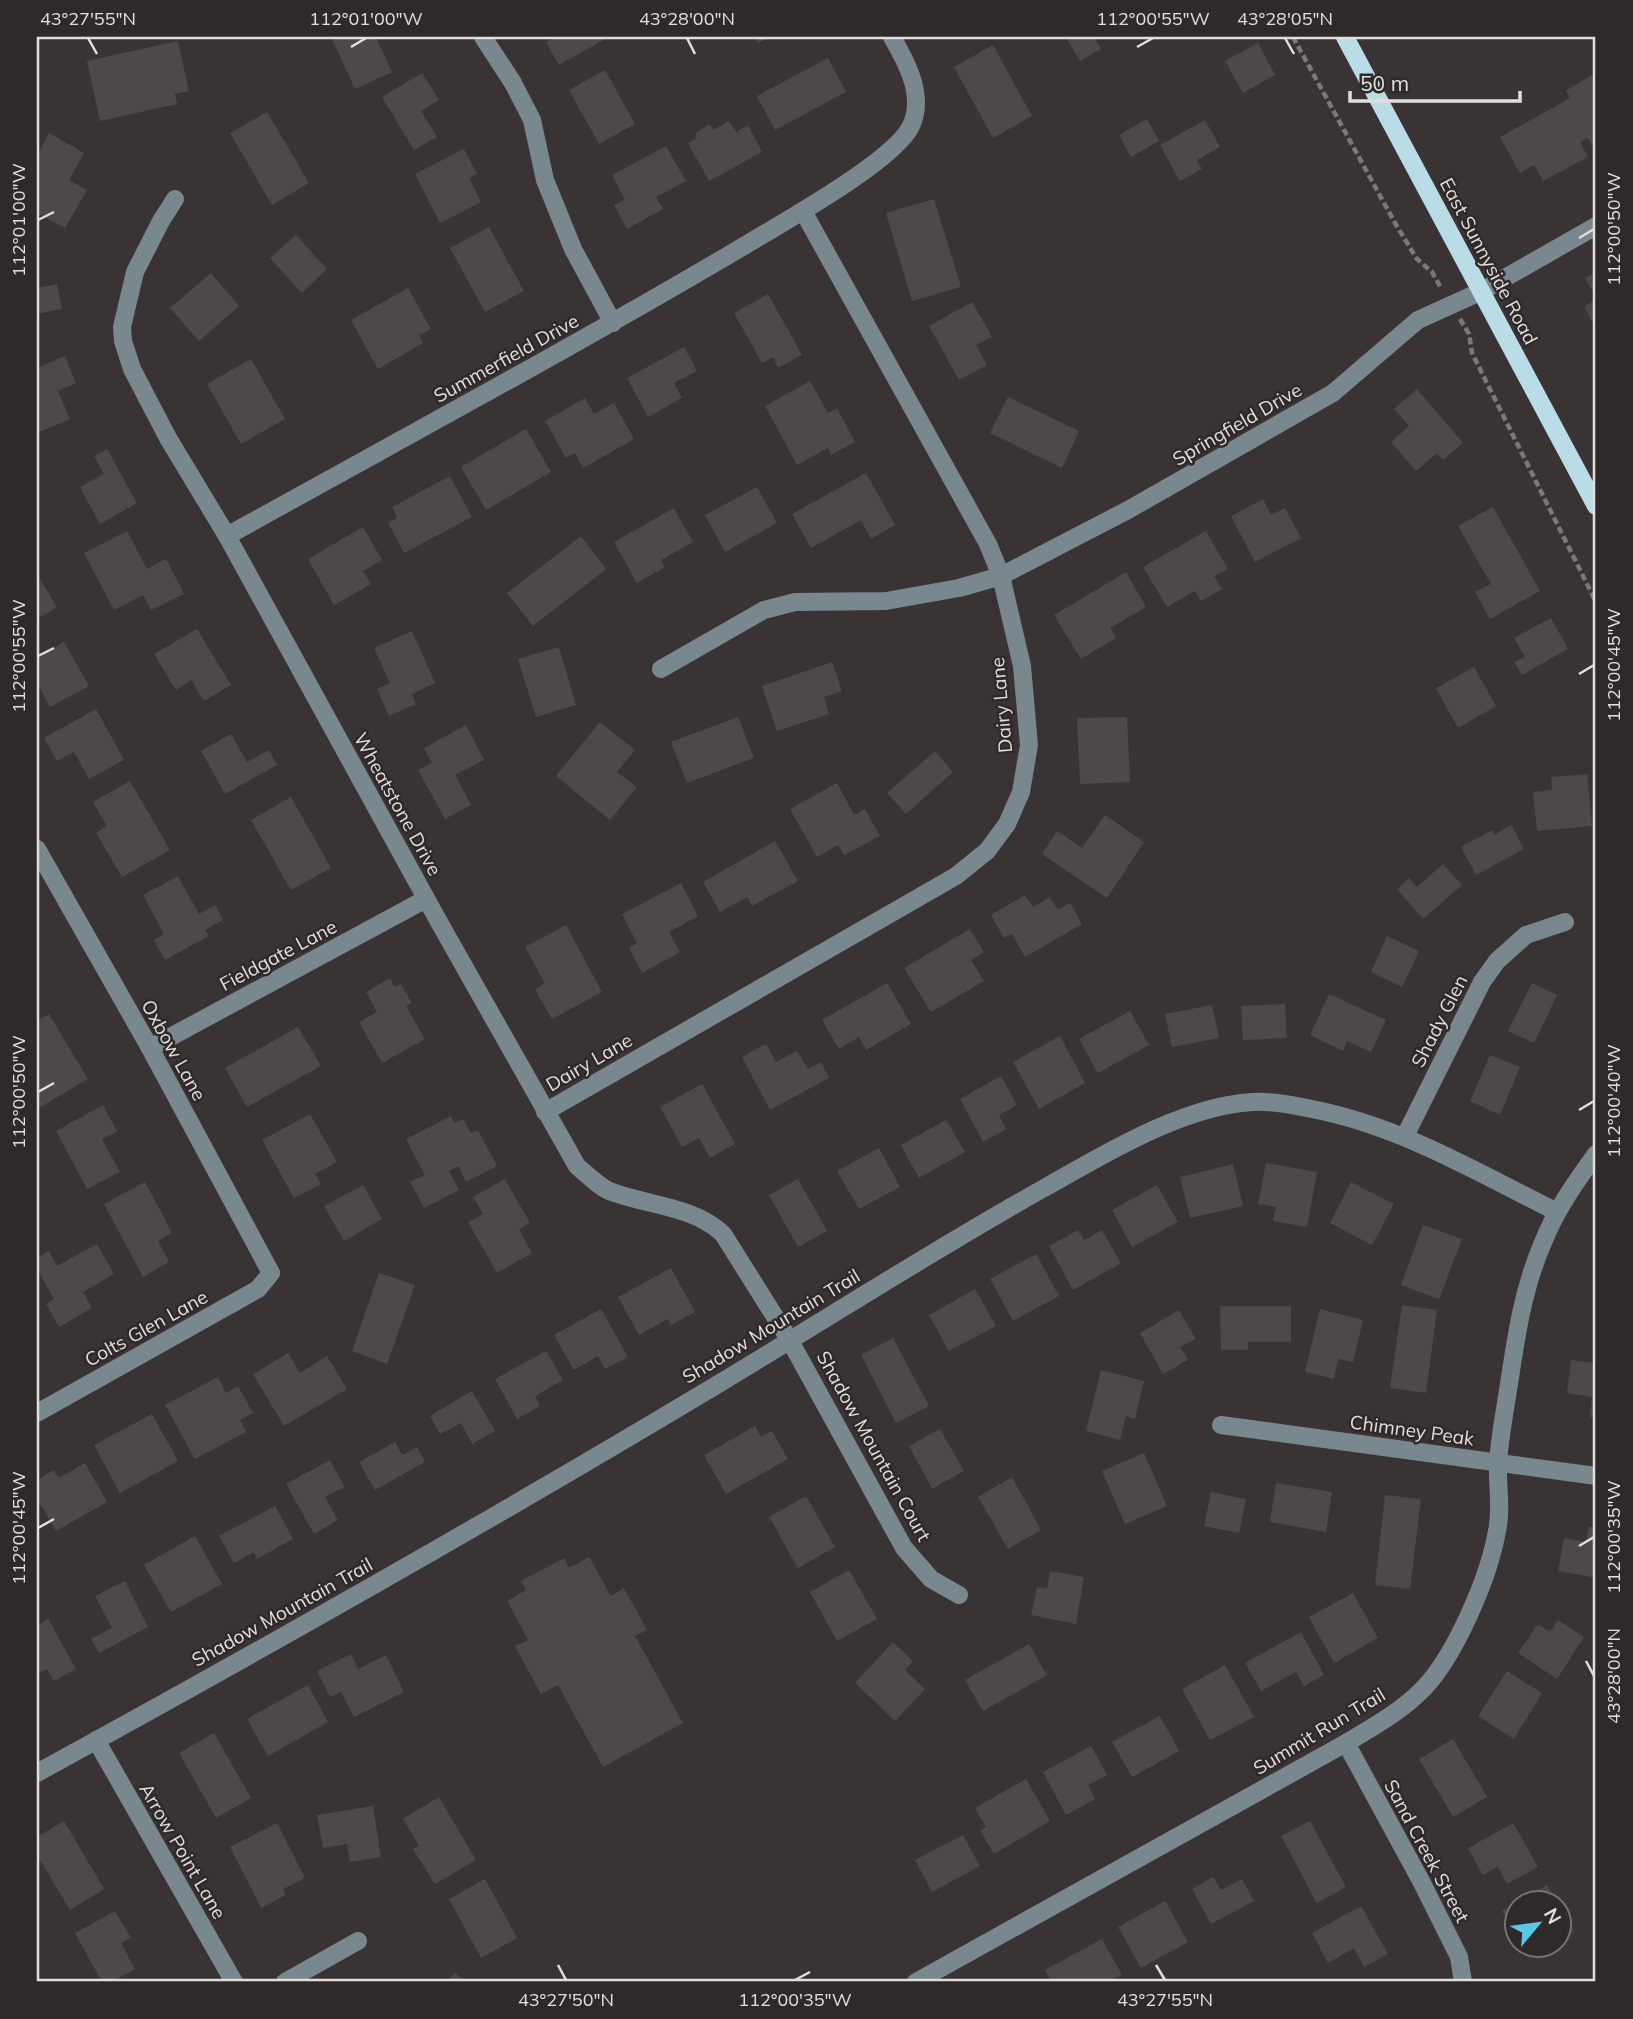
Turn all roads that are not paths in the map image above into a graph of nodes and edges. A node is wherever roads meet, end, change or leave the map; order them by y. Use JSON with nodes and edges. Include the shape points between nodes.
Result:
{"nodes":[{"id":1,"x":484,"y":37,"type":"edge"},
{"id":2,"x":892,"y":37,"type":"edge"},
{"id":3,"x":1345,"y":37,"type":"edge"},
{"id":4,"x":175,"y":200,"type":"dead end"},
{"id":5,"x":803,"y":211,"type":"junction"},
{"id":6,"x":1596,"y":226,"type":"edge"},
{"id":7,"x":1482,"y":291,"type":"junction"},
{"id":8,"x":613,"y":323,"type":"junction"},
{"id":9,"x":1596,"y":506,"type":"edge"},
{"id":10,"x":227,"y":536,"type":"junction"},
{"id":11,"x":1001,"y":576,"type":"junction"},
{"id":12,"x":661,"y":669,"type":"dead end"},
{"id":13,"x":37,"y":849,"type":"edge"},
{"id":14,"x":426,"y":899,"type":"junction"},
{"id":15,"x":1565,"y":922,"type":"dead end"},
{"id":16,"x":150,"y":1048,"type":"junction"},
{"id":17,"x":545,"y":1112,"type":"junction"},
{"id":18,"x":1405,"y":1136,"type":"junction"},
{"id":19,"x":1596,"y":1154,"type":"edge"},
{"id":20,"x":1558,"y":1212,"type":"junction"},
{"id":21,"x":271,"y":1273,"type":"joint"},
{"id":22,"x":789,"y":1339,"type":"junction"},
{"id":23,"x":37,"y":1413,"type":"edge"},
{"id":24,"x":1221,"y":1425,"type":"dead end"},
{"id":25,"x":1498,"y":1464,"type":"junction"},
{"id":26,"x":1596,"y":1476,"type":"edge"},
{"id":27,"x":958,"y":1595,"type":"dead end"},
{"id":28,"x":96,"y":1740,"type":"junction"},
{"id":29,"x":1346,"y":1743,"type":"junction"},
{"id":30,"x":37,"y":1773,"type":"edge"},
{"id":31,"x":358,"y":1941,"type":"dead end"},
{"id":32,"x":234,"y":1982,"type":"edge"},
{"id":33,"x":285,"y":1982,"type":"edge"},
{"id":34,"x":916,"y":1982,"type":"edge"},
{"id":35,"x":1463,"y":1982,"type":"edge"}],
"edges":[{"from":1,"to":8,"type":"street","via":[[531,120],[545,180],[573,249]]},
{"from":2,"to":5,"type":"street","name":"Summerfield Drive","via":[[913,78],[916,111],[910,128],[894,147]]},
{"from":3,"to":7,"type":"main road","name":"East Sunnyside Road"},
{"from":4,"to":10,"type":"street","name":"Wheatstone Drive","via":[[135,272],[123,341],[132,369],[168,439]]},
{"from":5,"to":8,"type":"street","name":"Summerfield Drive"},
{"from":5,"to":11,"type":"street","name":"Dairy Lane","via":[[988,544]]},
{"from":6,"to":7,"type":"street","name":"Springfield Drive"},
{"from":7,"to":9,"type":"main road","name":"East Sunnyside Road"},
{"from":7,"to":11,"type":"street","name":"Springfield Drive","via":[[1418,320],[1333,393],[1128,510]]},
{"from":8,"to":10,"type":"street","name":"Summerfield Drive"},
{"from":10,"to":14,"type":"street","name":"Wheatstone Drive"},
{"from":11,"to":12,"type":"street","name":"Springfield Drive","via":[[886,601],[795,603],[764,610]]},
{"from":11,"to":17,"type":"street","name":"Dairy Lane","via":[[1022,666],[1030,745],[1021,792],[1007,824],[987,851],[956,876]]},
{"from":13,"to":16,"type":"street","name":"Oxbow Lane"},
{"from":14,"to":16,"type":"street","name":"Fieldgate Lane"},
{"from":14,"to":17,"type":"street","name":"Wheatstone Drive"},
{"from":15,"to":18,"type":"street","name":"Shady Glen","via":[[1526,935],[1497,961],[1482,982]]},
{"from":16,"to":21,"type":"street","name":"Oxbow Lane"},
{"from":17,"to":22,"type":"street","name":"Wheatstone Drive","via":[[577,1166],[609,1192],[693,1214],[723,1234]]},
{"from":18,"to":20,"type":"street","name":"Shadow Mountain Trail"},
{"from":18,"to":22,"type":"street","name":"Shadow Mountain Trail","via":[[1351,1116],[1287,1104],[1227,1104],[1117,1147]]},
{"from":19,"to":20,"type":"street","name":"Summit Run Trail"},
{"from":20,"to":25,"type":"street","name":"Summit Run Trail","via":[[1541,1246],[1522,1307]]},
{"from":21,"to":23,"type":"street","name":"Colts Glen Lane","via":[[258,1289]]},
{"from":22,"to":27,"type":"street","name":"Shadow Mountain Court","via":[[905,1549],[931,1579]]},
{"from":22,"to":28,"type":"street","name":"Shadow Mountain Trail","via":[[592,1459]]},
{"from":24,"to":25,"type":"street","name":"Chimney Peak"},
{"from":25,"to":26,"type":"street","name":"Chimney Peak"},
{"from":25,"to":29,"type":"street","name":"Summit Run Trail","via":[[1497,1532],[1482,1583],[1451,1650],[1424,1688]]},
{"from":28,"to":30,"type":"street","name":"Shadow Mountain Trail"},
{"from":28,"to":32,"type":"street","name":"Arrow Point Lane"},
{"from":29,"to":34,"type":"street","name":"Summit Run Trail"},
{"from":29,"to":35,"type":"street","name":"Sand Creek Street","via":[[1459,1957]]},
{"from":31,"to":33,"type":"street"}]}
